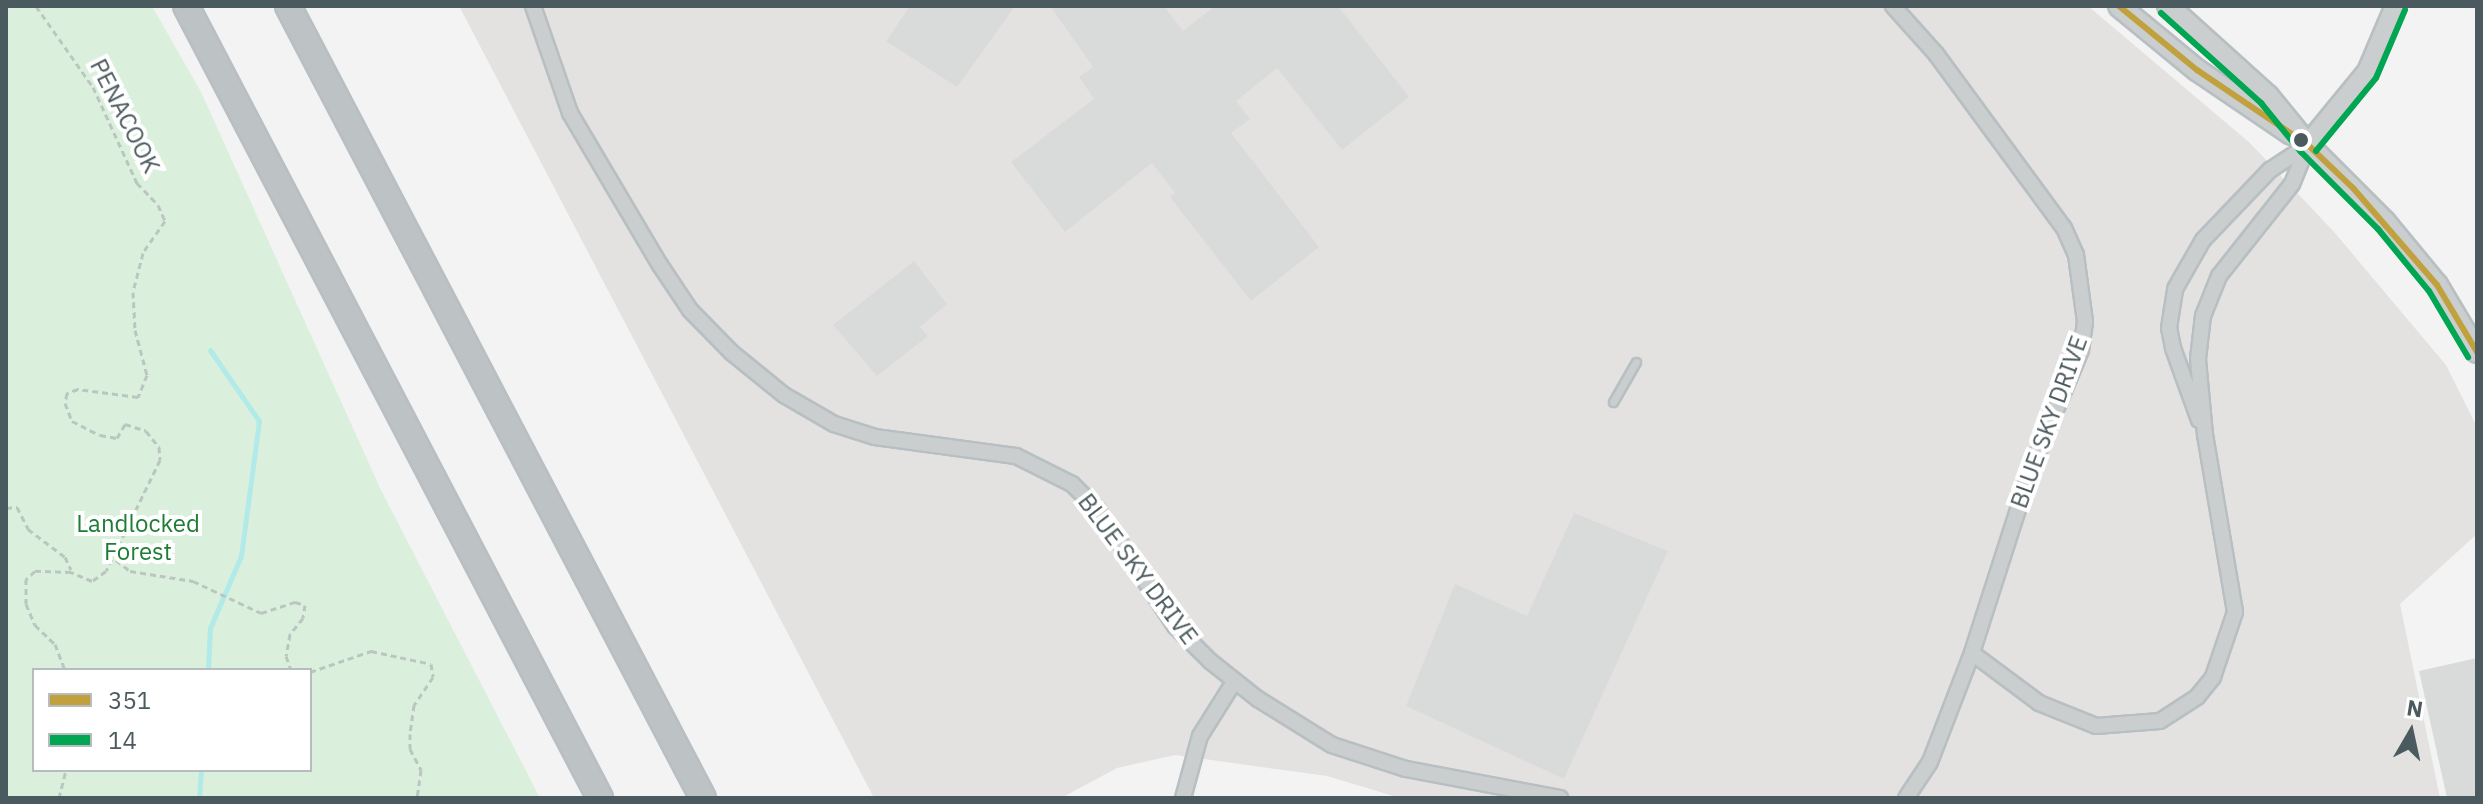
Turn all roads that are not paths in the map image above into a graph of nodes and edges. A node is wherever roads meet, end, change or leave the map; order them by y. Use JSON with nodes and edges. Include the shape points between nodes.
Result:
{"nodes":[{"id":1,"x":186,"y":6,"type":"edge"},
{"id":2,"x":288,"y":6,"type":"edge"},
{"id":3,"x":533,"y":6,"type":"edge"},
{"id":4,"x":1893,"y":6,"type":"edge"},
{"id":5,"x":2119,"y":6,"type":"edge"},
{"id":6,"x":2168,"y":6,"type":"edge"},
{"id":7,"x":2396,"y":6,"type":"edge"},
{"id":8,"x":2308,"y":145,"type":"junction"},
{"id":9,"x":2477,"y":352,"type":"edge"},
{"id":10,"x":1636,"y":362,"type":"dead end"},
{"id":11,"x":1613,"y":402,"type":"dead end"},
{"id":12,"x":2205,"y":435,"type":"junction"},
{"id":13,"x":1972,"y":653,"type":"junction"},
{"id":14,"x":1234,"y":682,"type":"junction"},
{"id":15,"x":600,"y":798,"type":"edge"},
{"id":16,"x":703,"y":798,"type":"edge"},
{"id":17,"x":1183,"y":798,"type":"edge"},
{"id":18,"x":1560,"y":798,"type":"edge"},
{"id":19,"x":1906,"y":798,"type":"edge"}],
"edges":[{"from":1,"to":15,"type":"highway"},
{"from":2,"to":16,"type":"highway"},
{"from":3,"to":14,"type":"street","name":"BLUE SKY DRIVE","via":[[570,113],[601,173],[690,310],[731,352],[784,395],[834,424],[926,447],[1016,456],[1072,484],[1098,510],[1175,626]]},
{"from":4,"to":13,"type":"street","name":"BLUE SKY DRIVE","via":[[2049,204],[2076,255],[2083,289],[2081,350],[2030,472]]},
{"from":5,"to":8,"type":"main road","via":[[2197,70]]},
{"from":6,"to":8,"type":"main road","via":[[2258,86]]},
{"from":7,"to":8,"type":"main road","via":[[2368,72]]},
{"from":8,"to":9,"type":"main road","via":[[2416,257]]},
{"from":8,"to":12,"type":"street","via":[[2292,184],[2233,254],[2210,295],[2198,359]]},
{"from":8,"to":12,"type":"street","via":[[2270,170],[2203,240],[2175,289],[2169,328],[2173,348]]},
{"from":10,"to":11,"type":"lane"},
{"from":12,"to":13,"type":"street","via":[[2235,612],[2224,657],[2197,697],[2160,721],[2096,726],[2039,703]]},
{"from":13,"to":19,"type":"street","name":"BLUE SKY DRIVE","via":[[1930,762]]},
{"from":14,"to":17,"type":"street","via":[[1200,736]]},
{"from":14,"to":18,"type":"street","name":"BLUE SKY DRIVE","via":[[1332,745],[1406,769]]}]}
